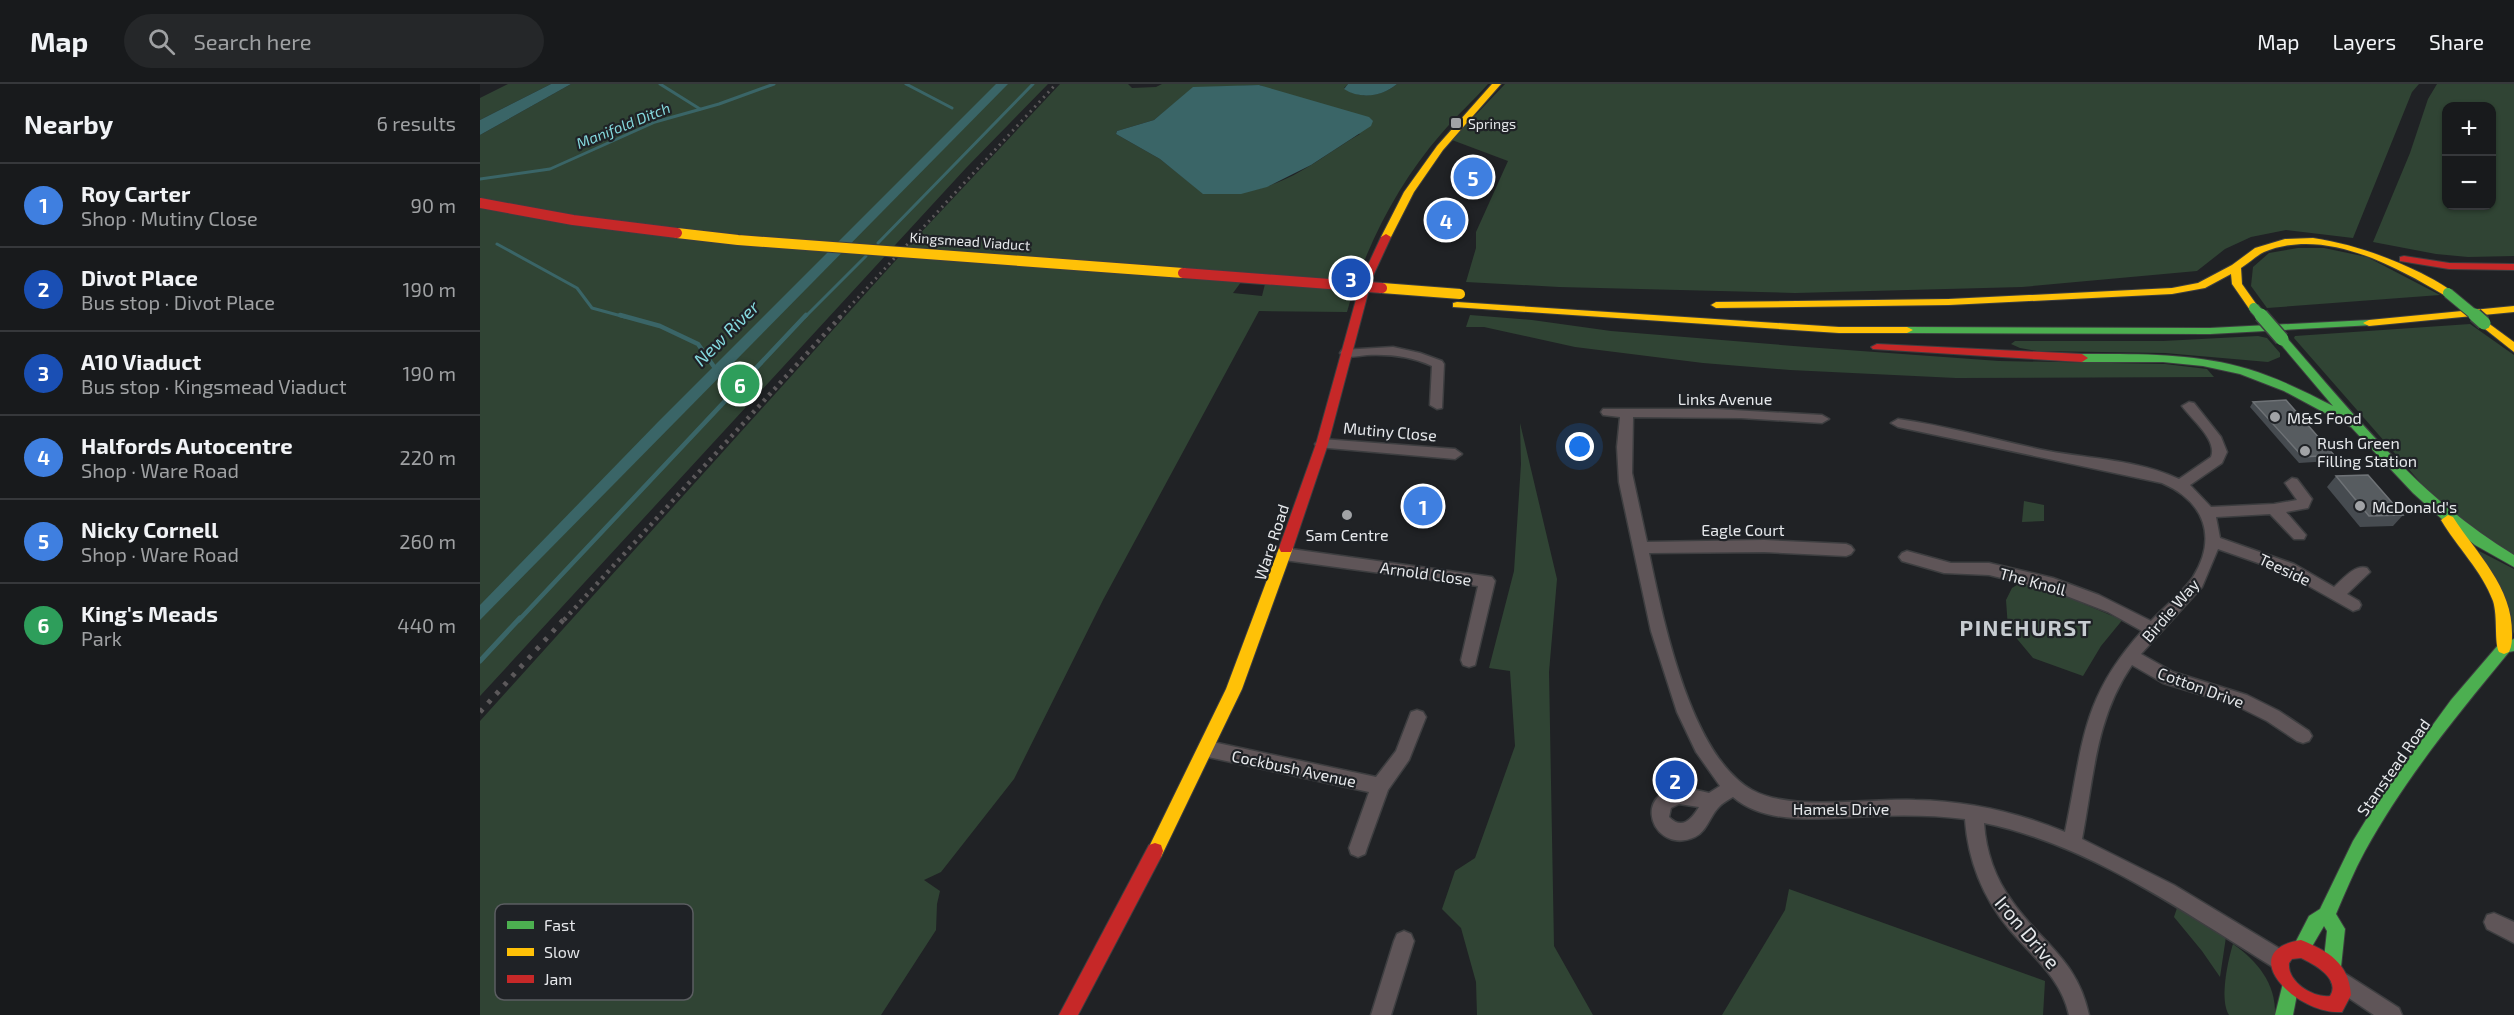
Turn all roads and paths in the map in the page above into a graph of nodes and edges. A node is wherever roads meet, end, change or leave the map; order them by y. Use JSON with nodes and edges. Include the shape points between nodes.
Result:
{"nodes":[{"id":1,"x":1497,"y":84,"type":"edge"},
{"id":2,"x":480,"y":203,"type":"edge"},
{"id":3,"x":480,"y":215,"type":"edge"},
{"id":4,"x":2379,"y":256,"type":"junction"},
{"id":5,"x":2236,"y":267,"type":"junction"},
{"id":6,"x":2514,"y":267,"type":"edge"},
{"id":7,"x":2514,"y":295,"type":"edge"},
{"id":8,"x":1459,"y":299,"type":"junction"},
{"id":9,"x":1681,"y":305,"type":"dead end"},
{"id":10,"x":1703,"y":305,"type":"dead end"},
{"id":11,"x":1624,"y":306,"type":"junction"},
{"id":12,"x":2514,"y":309,"type":"edge"},
{"id":13,"x":1558,"y":312,"type":"junction"},
{"id":14,"x":1842,"y":344,"type":"dead end"},
{"id":15,"x":1866,"y":346,"type":"dead end"},
{"id":16,"x":2514,"y":348,"type":"edge"},
{"id":17,"x":1347,"y":354,"type":"junction"},
{"id":18,"x":1437,"y":405,"type":"dead end"},
{"id":19,"x":2189,"y":406,"type":"dead end"},
{"id":20,"x":1608,"y":412,"type":"dead end"},
{"id":21,"x":1627,"y":412,"type":"junction"},
{"id":22,"x":1822,"y":418,"type":"dead end"},
{"id":23,"x":1898,"y":423,"type":"dead end"},
{"id":24,"x":2359,"y":426,"type":"junction"},
{"id":25,"x":1322,"y":444,"type":"junction"},
{"id":26,"x":1455,"y":454,"type":"dead end"},
{"id":27,"x":2292,"y":483,"type":"dead end"},
{"id":28,"x":2180,"y":485,"type":"junction"},
{"id":29,"x":2274,"y":509,"type":"junction"},
{"id":30,"x":2207,"y":512,"type":"junction"},
{"id":31,"x":2448,"y":520,"type":"junction"},
{"id":32,"x":2299,"y":535,"type":"dead end"},
{"id":33,"x":2213,"y":541,"type":"junction"},
{"id":34,"x":1640,"y":548,"type":"junction"},
{"id":35,"x":1846,"y":550,"type":"dead end"},
{"id":36,"x":1284,"y":554,"type":"junction"},
{"id":37,"x":1907,"y":556,"type":"dead end"},
{"id":38,"x":2514,"y":562,"type":"edge"},
{"id":39,"x":2362,"y":572,"type":"dead end"},
{"id":40,"x":2335,"y":595,"type":"junction"},
{"id":41,"x":2353,"y":605,"type":"dead end"},
{"id":42,"x":2152,"y":629,"type":"junction"},
{"id":43,"x":2509,"y":646,"type":"edge"},
{"id":44,"x":2130,"y":656,"type":"junction"},
{"id":45,"x":1469,"y":660,"type":"dead end"},
{"id":46,"x":1417,"y":717,"type":"dead end"},
{"id":47,"x":2303,"y":736,"type":"dead end"},
{"id":48,"x":1208,"y":749,"type":"junction"},
{"id":49,"x":1380,"y":786,"type":"junction"},
{"id":50,"x":1733,"y":787,"type":"junction"},
{"id":51,"x":1711,"y":802,"type":"dead end"},
{"id":52,"x":1974,"y":813,"type":"junction"},
{"id":53,"x":2072,"y":844,"type":"junction"},
{"id":54,"x":1358,"y":848,"type":"dead end"},
{"id":55,"x":2326,"y":915,"type":"junction"},
{"id":56,"x":2494,"y":922,"type":"dead end"},
{"id":57,"x":2514,"y":933,"type":"edge"},
{"id":58,"x":1404,"y":941,"type":"dead end"},
{"id":59,"x":2301,"y":949,"type":"junction"},
{"id":60,"x":2280,"y":960,"type":"junction"},
{"id":61,"x":2337,"y":974,"type":"junction"},
{"id":62,"x":2289,"y":989,"type":"junction"},
{"id":63,"x":2331,"y":1011,"type":"edge"},
{"id":64,"x":1068,"y":1015,"type":"edge"},
{"id":65,"x":1381,"y":1015,"type":"edge"},
{"id":66,"x":2079,"y":1015,"type":"edge"},
{"id":67,"x":2284,"y":1015,"type":"edge"},
{"id":68,"x":2392,"y":1015,"type":"edge"}],
"edges":[{"from":1,"to":17,"type":"main road","name":"Ware Road","via":[[1440,148],[1396,215],[1367,278]]},
{"from":2,"to":8,"type":"main road","name":"Kingsmead Viaduct","bridge":true,"via":[[583,222],[738,240]]},
{"from":3,"to":8,"type":"main road","name":"Kingsmead Viaduct","via":[[635,239],[740,250]]},
{"from":4,"to":5,"type":"main road","via":[[2326,244],[2292,242],[2254,251]]},
{"from":4,"to":6,"type":"main road","via":[[2449,267]]},
{"from":4,"to":16,"type":"main road","bridge":true,"via":[[2419,274],[2448,293]]},
{"from":5,"to":10,"type":"main road","via":[[2201,286],[2172,291],[1960,302]]},
{"from":5,"to":24,"type":"main road","bridge":true,"via":[[2236,284],[2254,308]]},
{"from":7,"to":11,"type":"main road","via":[[2355,312],[2202,319],[1835,318]]},
{"from":8,"to":11,"type":"main road"},
{"from":8,"to":13,"type":"main road"},
{"from":9,"to":11,"type":"main road"},
{"from":12,"to":13,"type":"main road","via":[[2364,323],[2210,331],[1839,330]]},
{"from":13,"to":14,"type":"main road","via":[[1711,334]]},
{"from":15,"to":24,"type":"main road","via":[[1997,356],[2200,362],[2275,382]]},
{"from":17,"to":18,"type":"street","via":[[1388,350],[1438,364]]},
{"from":17,"to":25,"type":"main road","name":"Ware Road"},
{"from":19,"to":28,"type":"street","via":[[2220,452],[2217,460]]},
{"from":20,"to":21,"type":"street","name":"Links Avenue"},
{"from":21,"to":22,"type":"street","name":"Links Avenue","via":[[1732,412]]},
{"from":21,"to":34,"type":"street","name":"Hamels Drive","via":[[1626,482]]},
{"from":23,"to":28,"type":"street","via":[[2153,475]]},
{"from":24,"to":31,"type":"main road"},
{"from":25,"to":26,"type":"street","name":"Mutiny Close"},
{"from":25,"to":36,"type":"main road","name":"Ware Road"},
{"from":27,"to":29,"type":"street","via":[[2305,500],[2303,504]]},
{"from":28,"to":30,"type":"street"},
{"from":29,"to":30,"type":"street"},
{"from":29,"to":32,"type":"street"},
{"from":30,"to":33,"type":"street","name":"Birdie Way"},
{"from":31,"to":38,"type":"main road","via":[[2479,544]]},
{"from":31,"to":43,"type":"main road","name":"Stanstead Road","via":[[2498,596]]},
{"from":33,"to":40,"type":"street","name":"Teeside","via":[[2274,561]]},
{"from":33,"to":42,"type":"street","name":"Birdie Way","via":[[2197,583]]},
{"from":34,"to":35,"type":"street","name":"Eagle Court","via":[[1764,546]]},
{"from":34,"to":50,"type":"street","name":"Hamels Drive","via":[[1660,639],[1676,686],[1708,759]]},
{"from":36,"to":45,"type":"street","name":"Arnold Close","via":[[1487,581]]},
{"from":36,"to":48,"type":"main road","name":"Ware Road"},
{"from":37,"to":42,"type":"street","name":"The Knoll","via":[[1958,569],[1992,570],[2069,590],[2107,604]]},
{"from":39,"to":40,"type":"street"},
{"from":40,"to":41,"type":"street","name":"Teeside"},
{"from":42,"to":44,"type":"street","name":"Birdie Way"},
{"from":43,"to":55,"type":"main road","name":"Stanstead Road","via":[[2456,705],[2386,802],[2359,846]]},
{"from":44,"to":47,"type":"street","name":"Cotton Drive","via":[[2169,678],[2241,700]]},
{"from":44,"to":53,"type":"street","name":"Birdie Way","via":[[2100,707],[2084,768]]},
{"from":46,"to":49,"type":"street","name":"Cockbush Avenue","via":[[1402,755]]},
{"from":48,"to":49,"type":"street","name":"Cockbush Avenue"},
{"from":48,"to":64,"type":"main road","name":"Ware Road"},
{"from":49,"to":54,"type":"street","name":"Cockbush Avenue"},
{"from":50,"to":51,"type":"street"},
{"from":50,"to":52,"type":"street","name":"Hamels Drive","via":[[1762,803],[1787,809],[1921,808]]},
{"from":52,"to":53,"type":"street","name":"Hamels Drive"},
{"from":52,"to":66,"type":"street","name":"Iron Drive","via":[[1975,838],[1987,878],[2014,921],[2067,978]]},
{"from":53,"to":60,"type":"street","name":"Hamels Drive","via":[[2146,880]]},
{"from":55,"to":59,"type":"main road","name":"Stanstead Road","via":[[2315,922]]},
{"from":55,"to":61,"type":"main road","via":[[2337,929]]},
{"from":56,"to":57,"type":"street"},
{"from":58,"to":65,"type":"street"},
{"from":59,"to":60,"type":"main road","via":[[2284,953]]},
{"from":59,"to":61,"type":"main road","via":[[2315,954]]},
{"from":60,"to":62,"type":"main road","via":[[2279,969]]},
{"from":61,"to":63,"type":"main road","via":[[2343,996]]},
{"from":61,"to":68,"type":"street"},
{"from":62,"to":63,"type":"main road","via":[[2310,1004]]},
{"from":62,"to":67,"type":"main road"}]}
